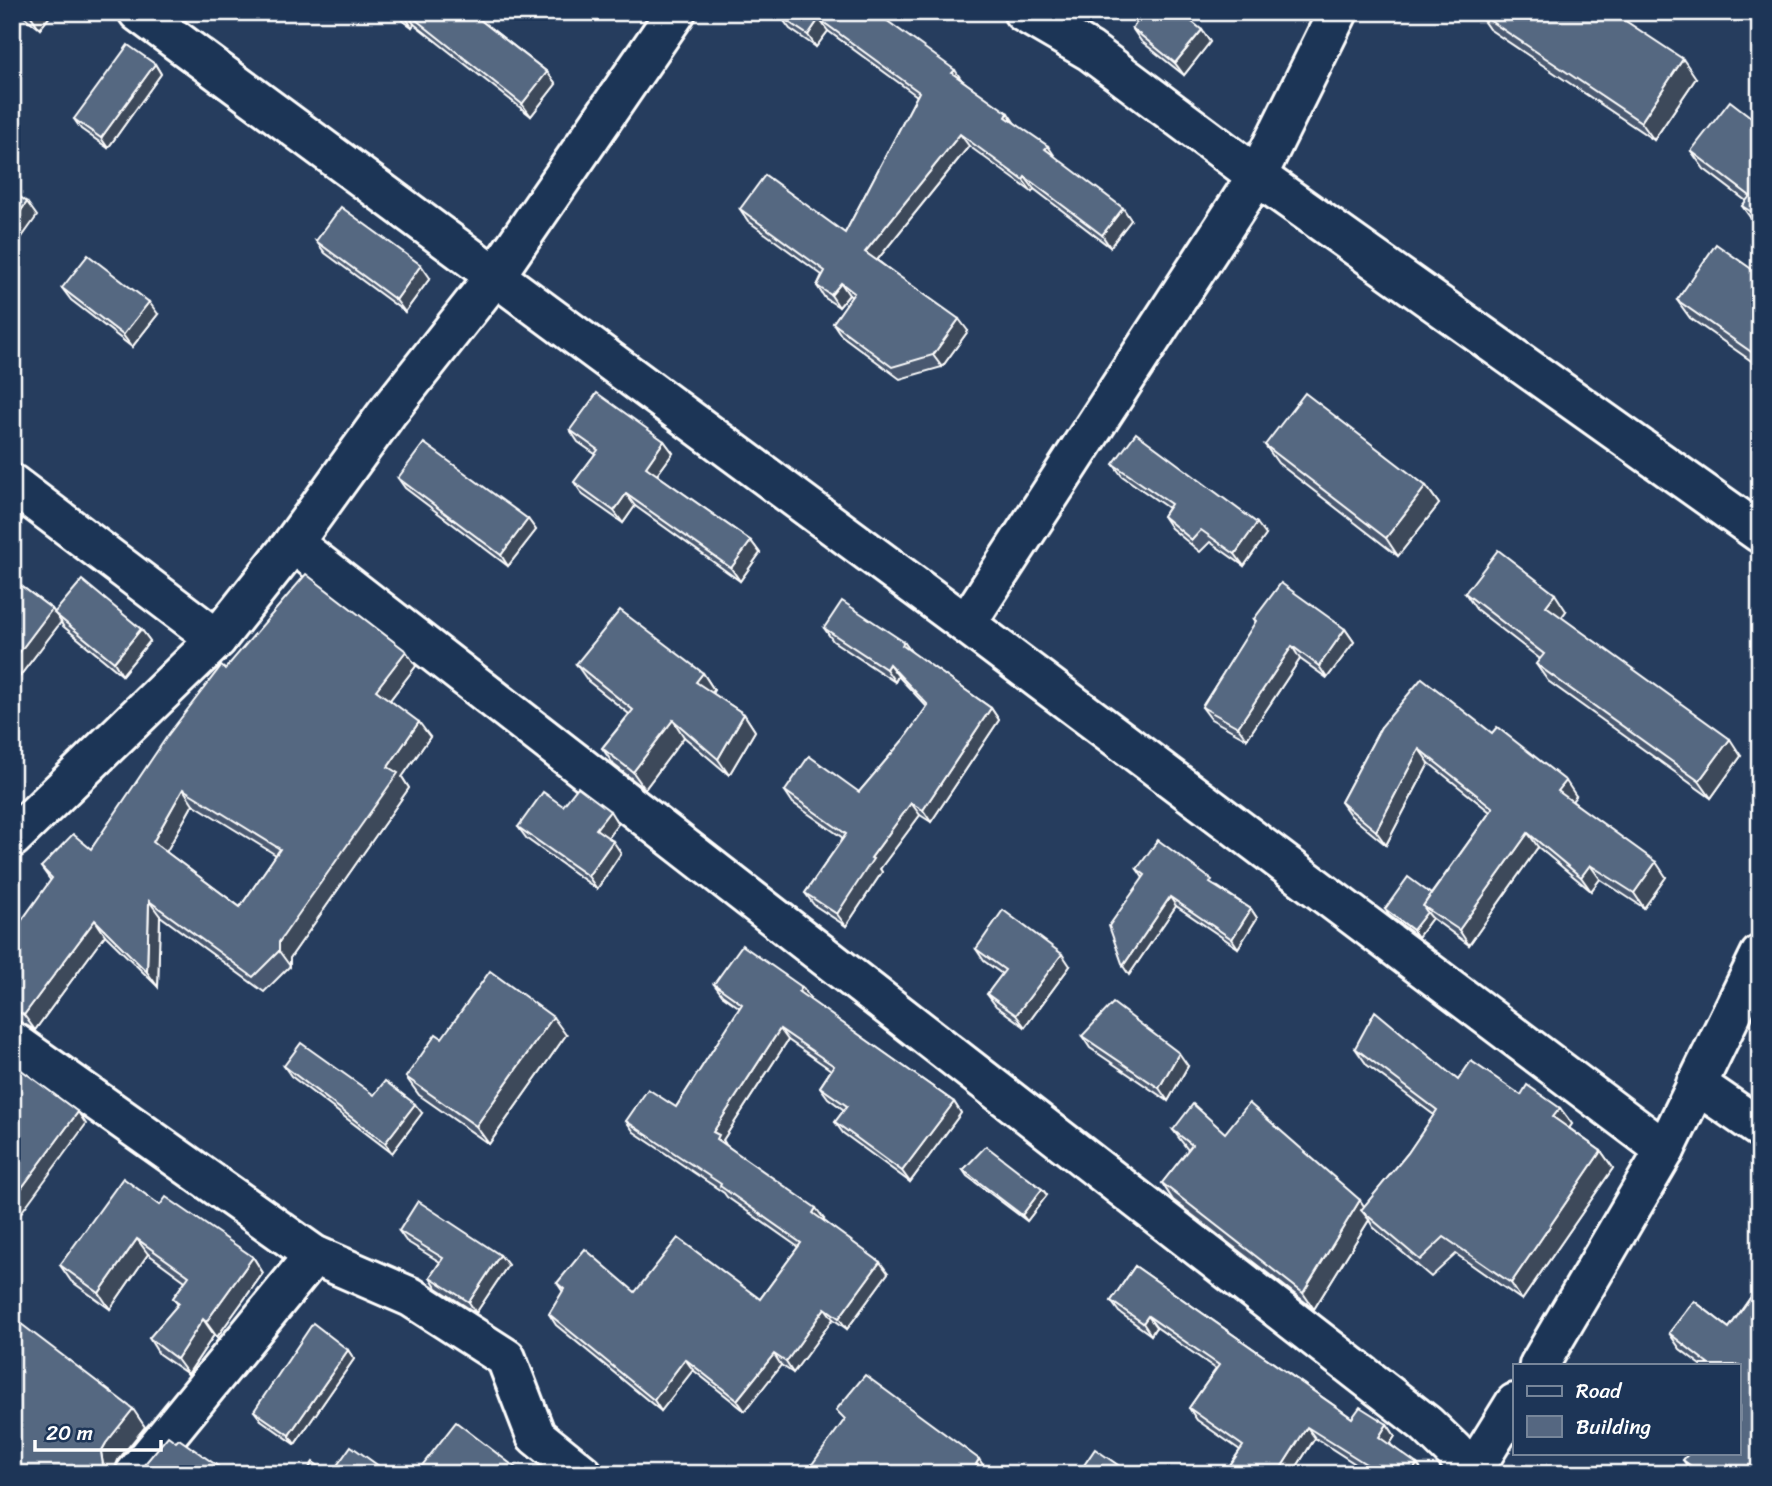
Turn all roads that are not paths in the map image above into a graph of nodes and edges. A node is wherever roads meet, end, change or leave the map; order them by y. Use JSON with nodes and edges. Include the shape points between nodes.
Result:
{"nodes":[{"id":1,"x":138,"y":12,"type":"edge"},
{"id":2,"x":676,"y":12,"type":"edge"},
{"id":3,"x":1024,"y":12,"type":"edge"},
{"id":4,"x":1338,"y":12,"type":"edge"},
{"id":5,"x":1257,"y":176,"type":"junction"},
{"id":6,"x":495,"y":276,"type":"junction"},
{"id":7,"x":12,"y":484,"type":"edge"},
{"id":8,"x":1760,"y":533,"type":"edge"},
{"id":9,"x":293,"y":543,"type":"junction"},
{"id":10,"x":966,"y":624,"type":"junction"},
{"id":11,"x":217,"y":639,"type":"junction"},
{"id":12,"x":12,"y":838,"type":"edge"},
{"id":13,"x":1760,"y":955,"type":"edge"},
{"id":14,"x":12,"y":1041,"type":"edge"},
{"id":15,"x":1696,"y":1084,"type":"junction"},
{"id":16,"x":1760,"y":1128,"type":"edge"},
{"id":17,"x":1665,"y":1150,"type":"junction"},
{"id":18,"x":314,"y":1255,"type":"junction"},
{"id":19,"x":1540,"y":1364,"type":"edge"},
{"id":20,"x":1513,"y":1406,"type":"edge"},
{"id":21,"x":135,"y":1474,"type":"edge"},
{"id":22,"x":583,"y":1474,"type":"edge"},
{"id":23,"x":1471,"y":1474,"type":"edge"}],
"edges":[{"from":1,"to":6,"type":"street"},
{"from":2,"to":6,"type":"street"},
{"from":3,"to":5,"type":"street","via":[[1090,51]]},
{"from":4,"to":5,"type":"street"},
{"from":5,"to":8,"type":"street"},
{"from":5,"to":10,"type":"street"},
{"from":6,"to":9,"type":"street"},
{"from":6,"to":10,"type":"street"},
{"from":7,"to":11,"type":"street"},
{"from":9,"to":11,"type":"street"},
{"from":9,"to":23,"type":"street","via":[[1426,1424]]},
{"from":10,"to":17,"type":"street"},
{"from":11,"to":12,"type":"street"},
{"from":13,"to":15,"type":"street"},
{"from":14,"to":18,"type":"street"},
{"from":15,"to":16,"type":"street"},
{"from":15,"to":17,"type":"street"},
{"from":17,"to":19,"type":"street"},
{"from":18,"to":21,"type":"street"},
{"from":18,"to":22,"type":"street","via":[[411,1297],[506,1358],[536,1436]]},
{"from":20,"to":23,"type":"street"}]}
